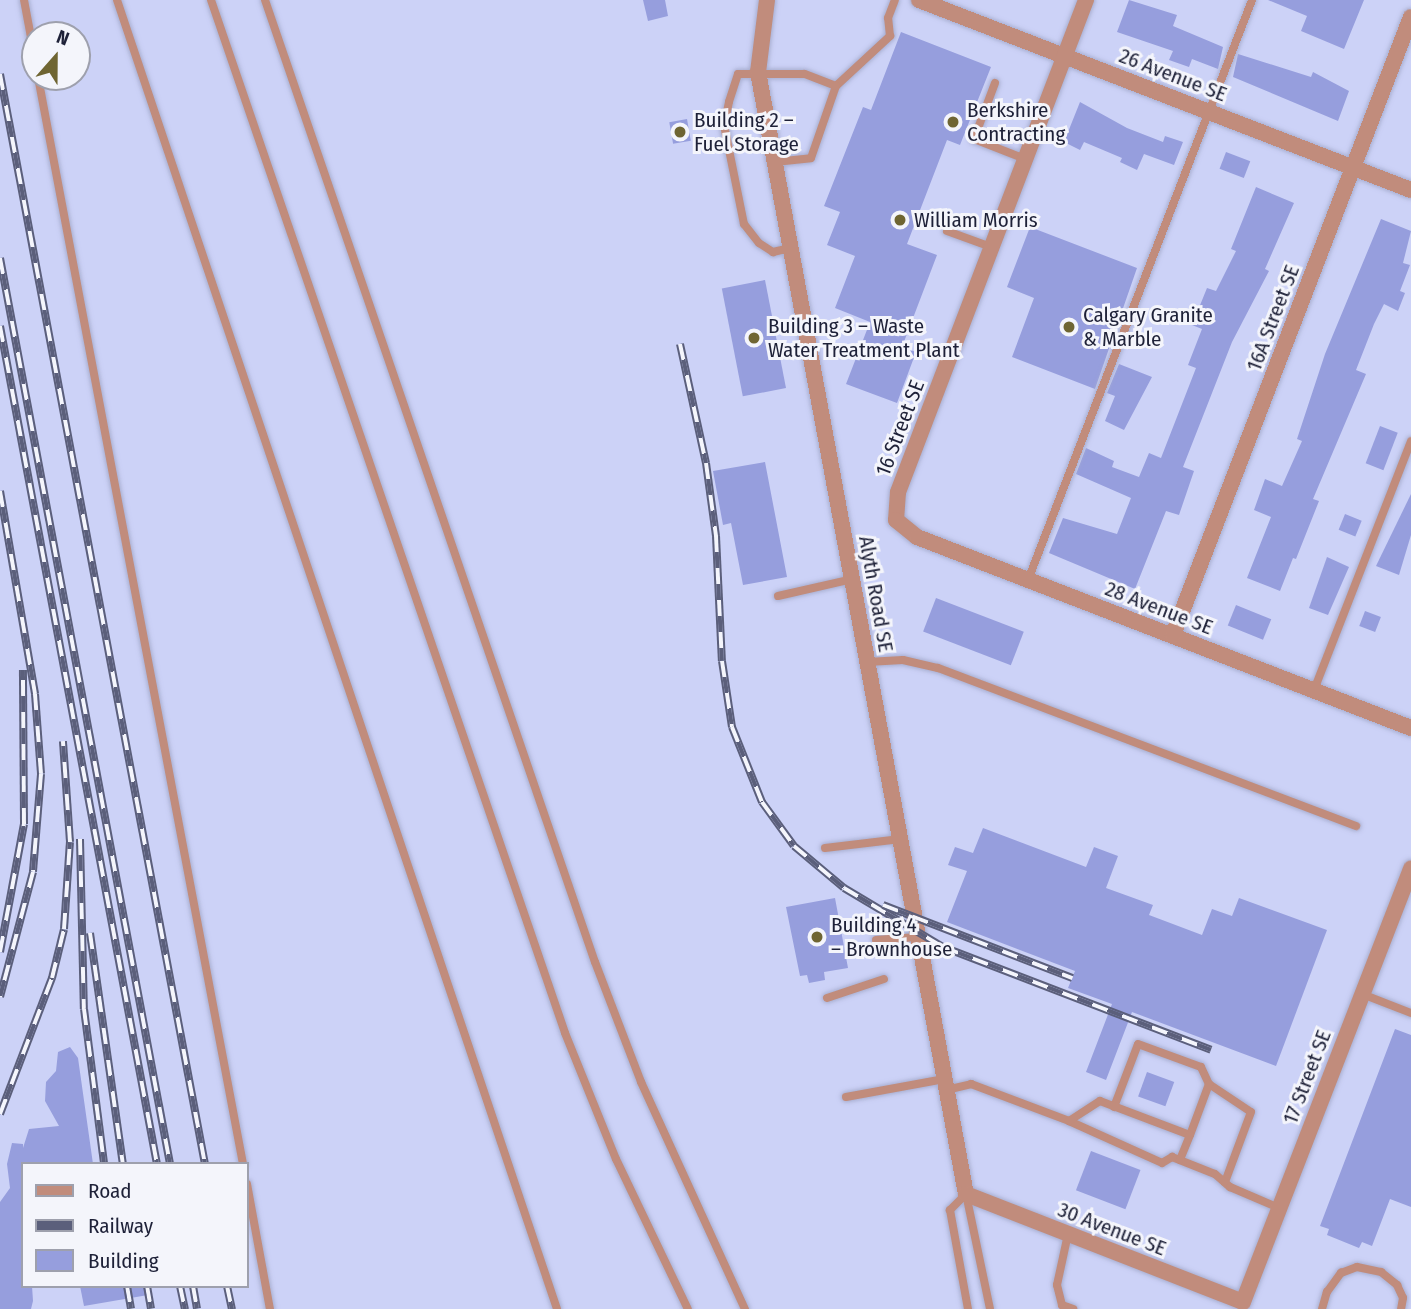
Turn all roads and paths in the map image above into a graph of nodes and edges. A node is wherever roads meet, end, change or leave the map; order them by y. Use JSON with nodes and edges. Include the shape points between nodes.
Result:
{"nodes":[{"id":1,"x":24,"y":0,"type":"edge"},
{"id":2,"x":117,"y":0,"type":"edge"},
{"id":3,"x":211,"y":0,"type":"edge"},
{"id":4,"x":265,"y":0,"type":"edge"},
{"id":5,"x":767,"y":0,"type":"edge"},
{"id":6,"x":895,"y":0,"type":"edge"},
{"id":7,"x":919,"y":0,"type":"edge"},
{"id":8,"x":1086,"y":0,"type":"edge"},
{"id":9,"x":1252,"y":0,"type":"edge"},
{"id":10,"x":1411,"y":17,"type":"edge"},
{"id":11,"x":28,"y":21,"type":"edge"},
{"id":12,"x":1064,"y":56,"type":"junction"},
{"id":13,"x":758,"y":72,"type":"junction"},
{"id":14,"x":995,"y":83,"type":"dead end"},
{"id":15,"x":836,"y":86,"type":"junction"},
{"id":16,"x":41,"y":91,"type":"edge"},
{"id":17,"x":1209,"y":111,"type":"junction"},
{"id":18,"x":1025,"y":159,"type":"junction"},
{"id":19,"x":775,"y":162,"type":"junction"},
{"id":20,"x":1353,"y":167,"type":"junction"},
{"id":21,"x":1411,"y":190,"type":"edge"},
{"id":22,"x":947,"y":230,"type":"dead end"},
{"id":23,"x":991,"y":247,"type":"junction"},
{"id":24,"x":790,"y":248,"type":"junction"},
{"id":25,"x":1411,"y":441,"type":"edge"},
{"id":26,"x":896,"y":520,"type":"joint"},
{"id":27,"x":852,"y":579,"type":"junction"},
{"id":28,"x":1028,"y":580,"type":"junction"},
{"id":29,"x":778,"y":596,"type":"dead end"},
{"id":30,"x":1173,"y":635,"type":"junction"},
{"id":31,"x":867,"y":662,"type":"junction"},
{"id":32,"x":1314,"y":690,"type":"junction"},
{"id":33,"x":1411,"y":728,"type":"edge"},
{"id":34,"x":1356,"y":826,"type":"dead end"},
{"id":35,"x":900,"y":839,"type":"junction"},
{"id":36,"x":825,"y":848,"type":"dead end"},
{"id":37,"x":1411,"y":868,"type":"edge"},
{"id":38,"x":917,"y":937,"type":"junction"},
{"id":39,"x":876,"y":940,"type":"dead end"},
{"id":40,"x":884,"y":979,"type":"dead end"},
{"id":41,"x":1362,"y":994,"type":"junction"},
{"id":42,"x":827,"y":998,"type":"dead end"},
{"id":43,"x":1411,"y":1013,"type":"edge"},
{"id":44,"x":945,"y":1084,"type":"junction"},
{"id":45,"x":1209,"y":1084,"type":"junction"},
{"id":46,"x":846,"y":1097,"type":"dead end"},
{"id":47,"x":1114,"y":1107,"type":"junction"},
{"id":48,"x":1069,"y":1121,"type":"junction"},
{"id":49,"x":1190,"y":1135,"type":"junction"},
{"id":50,"x":1180,"y":1160,"type":"junction"},
{"id":51,"x":243,"y":1162,"type":"edge"},
{"id":52,"x":1225,"y":1182,"type":"junction"},
{"id":53,"x":248,"y":1189,"type":"edge"},
{"id":54,"x":966,"y":1194,"type":"junction"},
{"id":55,"x":1279,"y":1209,"type":"junction"},
{"id":56,"x":1068,"y":1234,"type":"junction"},
{"id":57,"x":1243,"y":1302,"type":"joint"},
{"id":58,"x":1062,"y":1307,"type":"edge"},
{"id":59,"x":270,"y":1309,"type":"edge"},
{"id":60,"x":557,"y":1309,"type":"edge"},
{"id":61,"x":688,"y":1309,"type":"edge"},
{"id":62,"x":744,"y":1309,"type":"edge"},
{"id":63,"x":968,"y":1309,"type":"edge"},
{"id":64,"x":990,"y":1309,"type":"edge"},
{"id":65,"x":1073,"y":1309,"type":"edge"},
{"id":66,"x":1322,"y":1309,"type":"edge"},
{"id":67,"x":1401,"y":1309,"type":"edge"}],
"edges":[{"from":1,"to":11,"type":"lane"},
{"from":2,"to":60,"type":"lane"},
{"from":3,"to":61,"type":"lane","via":[[565,1033],[616,1159]]},
{"from":4,"to":62,"type":"lane","via":[[595,962],[640,1082]]},
{"from":5,"to":13,"type":"street","name":"Alyth Road SE"},
{"from":6,"to":15,"type":"lane","via":[[888,18],[890,36]]},
{"from":7,"to":12,"type":"street","name":"26 Avenue SE"},
{"from":8,"to":12,"type":"street","name":"16 Street SE"},
{"from":9,"to":17,"type":"lane"},
{"from":10,"to":20,"type":"street","name":"16A Street SE"},
{"from":12,"to":17,"type":"street","name":"26 Avenue SE"},
{"from":12,"to":18,"type":"street","name":"16 Street SE"},
{"from":13,"to":15,"type":"lane","via":[[804,74]]},
{"from":13,"to":19,"type":"street","name":"Alyth Road SE"},
{"from":13,"to":24,"type":"lane","via":[[738,74],[724,125],[744,224],[773,252]]},
{"from":14,"to":18,"type":"lane","via":[[974,139]]},
{"from":15,"to":19,"type":"lane","via":[[811,158]]},
{"from":16,"to":51,"type":"lane"},
{"from":17,"to":20,"type":"street","name":"26 Avenue SE"},
{"from":17,"to":28,"type":"lane"},
{"from":18,"to":23,"type":"street","name":"16 Street SE"},
{"from":19,"to":24,"type":"street","name":"Alyth Road SE"},
{"from":20,"to":21,"type":"street","name":"26 Avenue SE"},
{"from":20,"to":30,"type":"street","name":"16A Street SE"},
{"from":22,"to":23,"type":"lane"},
{"from":23,"to":26,"type":"street","name":"16 Street SE","via":[[898,492]]},
{"from":24,"to":27,"type":"street","name":"Alyth Road SE"},
{"from":25,"to":32,"type":"lane"},
{"from":26,"to":28,"type":"street","name":"28 Avenue SE","via":[[917,537]]},
{"from":27,"to":29,"type":"lane"},
{"from":27,"to":31,"type":"street","name":"Alyth Road SE"},
{"from":28,"to":30,"type":"street","name":"28 Avenue SE"},
{"from":30,"to":32,"type":"street","name":"28 Avenue SE"},
{"from":31,"to":34,"type":"lane","via":[[903,660],[938,668]]},
{"from":31,"to":35,"type":"street","name":"Alyth Road SE"},
{"from":32,"to":33,"type":"street","name":"28 Avenue SE"},
{"from":35,"to":36,"type":"lane"},
{"from":35,"to":38,"type":"street","name":"Alyth Road SE"},
{"from":37,"to":41,"type":"street","name":"17 Street SE"},
{"from":38,"to":39,"type":"lane"},
{"from":38,"to":44,"type":"street","name":"Alyth Road SE"},
{"from":40,"to":42,"type":"lane"},
{"from":41,"to":43,"type":"lane"},
{"from":41,"to":55,"type":"street","name":"17 Street SE"},
{"from":44,"to":46,"type":"lane"},
{"from":44,"to":48,"type":"lane","via":[[971,1084]]},
{"from":44,"to":54,"type":"street","name":"Alyth Road SE"},
{"from":45,"to":47,"type":"lane","via":[[1201,1067],[1138,1044]]},
{"from":45,"to":49,"type":"lane"},
{"from":45,"to":52,"type":"lane","via":[[1251,1112]]},
{"from":47,"to":48,"type":"lane","via":[[1100,1101]]},
{"from":47,"to":49,"type":"lane"},
{"from":48,"to":50,"type":"lane","via":[[1162,1163],[1171,1157]]},
{"from":49,"to":50,"type":"lane"},
{"from":50,"to":52,"type":"lane"},
{"from":52,"to":55,"type":"lane"},
{"from":53,"to":59,"type":"lane"},
{"from":54,"to":56,"type":"street","name":"30 Avenue SE"},
{"from":54,"to":63,"type":"lane","via":[[950,1210]]},
{"from":54,"to":64,"type":"lane"},
{"from":55,"to":57,"type":"street","name":"17 Street SE"},
{"from":56,"to":57,"type":"street","name":"30 Avenue SE"},
{"from":56,"to":58,"type":"lane","via":[[1057,1285]]},
{"from":58,"to":65,"type":"lane"},
{"from":66,"to":67,"type":"lane","via":[[1327,1292],[1341,1273],[1357,1267],[1381,1272],[1397,1285],[1403,1298]]}]}
